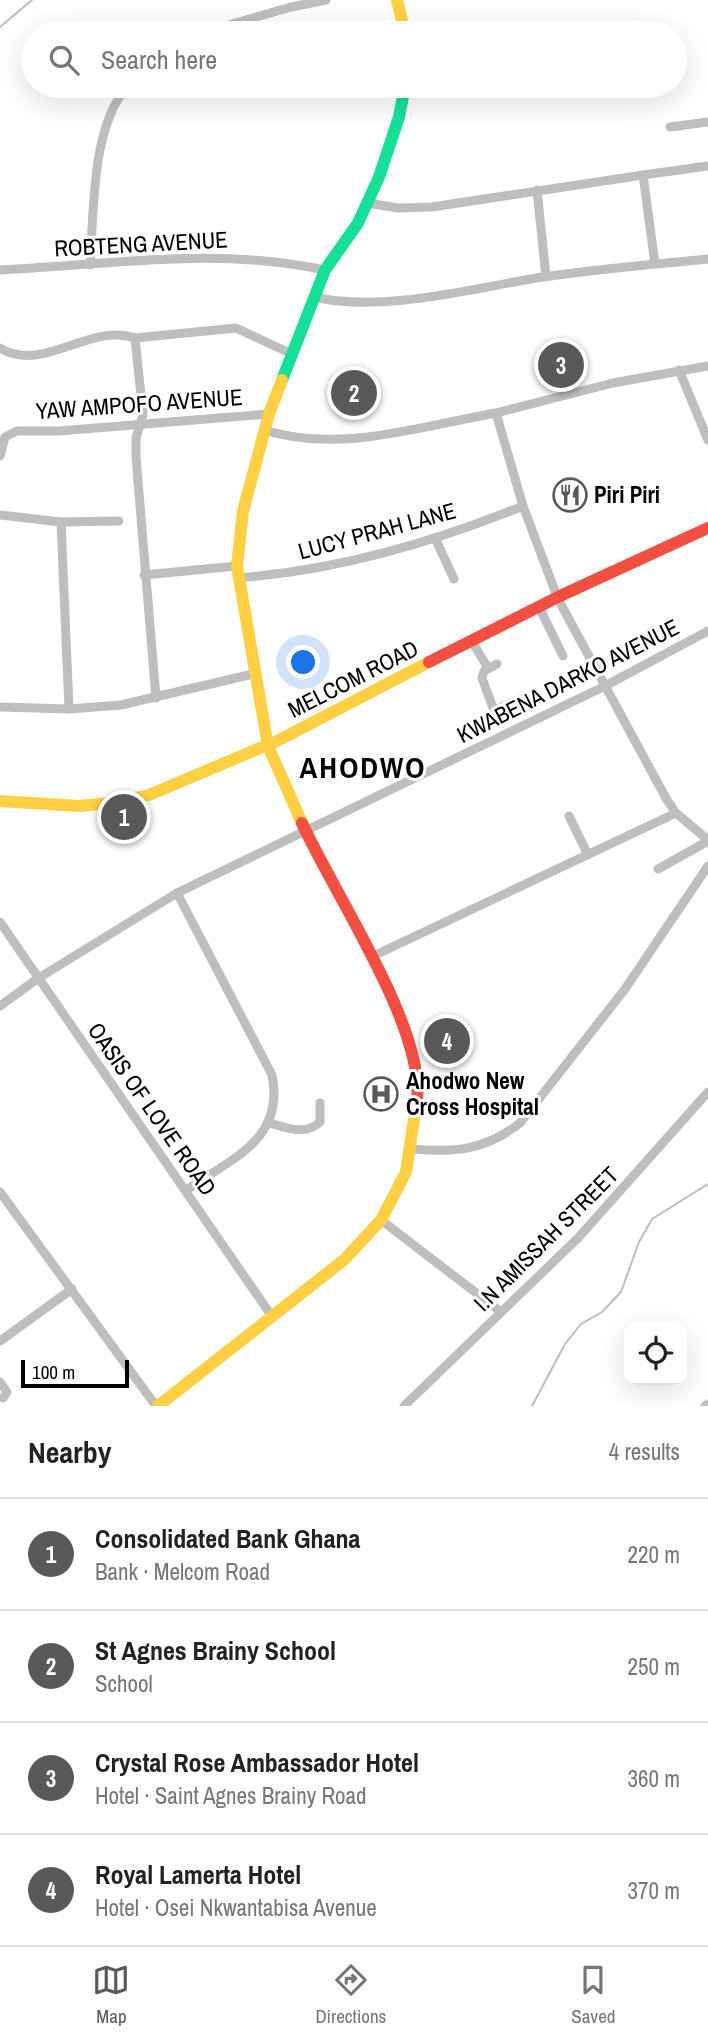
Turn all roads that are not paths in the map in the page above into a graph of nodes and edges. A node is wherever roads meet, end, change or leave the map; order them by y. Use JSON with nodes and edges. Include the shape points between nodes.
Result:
{"nodes":[{"id":1,"x":326,"y":0,"type":"edge"},
{"id":2,"x":397,"y":0,"type":"edge"},
{"id":3,"x":243,"y":21,"type":"edge"},
{"id":4,"x":402,"y":21,"type":"edge"},
{"id":5,"x":119,"y":98,"type":"edge"},
{"id":6,"x":403,"y":98,"type":"edge"},
{"id":7,"x":708,"y":122,"type":"edge"},
{"id":8,"x":670,"y":127,"type":"dead end"},
{"id":9,"x":708,"y":166,"type":"edge"},
{"id":10,"x":643,"y":175,"type":"junction"},
{"id":11,"x":537,"y":190,"type":"junction"},
{"id":12,"x":368,"y":203,"type":"junction"},
{"id":13,"x":708,"y":259,"type":"edge"},
{"id":14,"x":655,"y":264,"type":"junction"},
{"id":15,"x":90,"y":265,"type":"junction"},
{"id":16,"x":0,"y":270,"type":"edge"},
{"id":17,"x":325,"y":270,"type":"junction"},
{"id":18,"x":546,"y":277,"type":"junction"},
{"id":19,"x":314,"y":297,"type":"junction"},
{"id":20,"x":135,"y":338,"type":"junction"},
{"id":21,"x":0,"y":348,"type":"edge"},
{"id":22,"x":292,"y":354,"type":"junction"},
{"id":23,"x":708,"y":366,"type":"edge"},
{"id":24,"x":679,"y":370,"type":"junction"},
{"id":25,"x":496,"y":413,"type":"junction"},
{"id":26,"x":269,"y":414,"type":"junction"},
{"id":27,"x":141,"y":424,"type":"junction"},
{"id":28,"x":264,"y":430,"type":"junction"},
{"id":29,"x":708,"y":440,"type":"edge"},
{"id":30,"x":0,"y":456,"type":"edge"},
{"id":31,"x":523,"y":506,"type":"junction"},
{"id":32,"x":0,"y":515,"type":"edge"},
{"id":33,"x":119,"y":521,"type":"dead end"},
{"id":34,"x":61,"y":522,"type":"junction"},
{"id":35,"x":708,"y":528,"type":"edge"},
{"id":36,"x":435,"y":538,"type":"junction"},
{"id":37,"x":238,"y":572,"type":"junction"},
{"id":38,"x":144,"y":575,"type":"junction"},
{"id":39,"x":454,"y":579,"type":"dead end"},
{"id":40,"x":558,"y":599,"type":"junction"},
{"id":41,"x":539,"y":607,"type":"junction"},
{"id":42,"x":708,"y":631,"type":"edge"},
{"id":43,"x":471,"y":640,"type":"junction"},
{"id":44,"x":563,"y":656,"type":"dead end"},
{"id":45,"x":254,"y":674,"type":"junction"},
{"id":46,"x":606,"y":686,"type":"junction"},
{"id":47,"x":156,"y":698,"type":"junction"},
{"id":48,"x":519,"y":699,"type":"dead end"},
{"id":49,"x":0,"y":707,"type":"edge"},
{"id":50,"x":69,"y":709,"type":"junction"},
{"id":51,"x":268,"y":746,"type":"junction"},
{"id":52,"x":0,"y":801,"type":"edge"},
{"id":53,"x":676,"y":813,"type":"junction"},
{"id":54,"x":569,"y":816,"type":"dead end"},
{"id":55,"x":306,"y":831,"type":"junction"},
{"id":56,"x":708,"y":841,"type":"edge"},
{"id":57,"x":588,"y":855,"type":"junction"},
{"id":58,"x":708,"y":866,"type":"edge"},
{"id":59,"x":658,"y":869,"type":"dead end"},
{"id":60,"x":177,"y":893,"type":"junction"},
{"id":61,"x":0,"y":922,"type":"edge"},
{"id":62,"x":371,"y":957,"type":"junction"},
{"id":63,"x":37,"y":979,"type":"junction"},
{"id":64,"x":0,"y":1006,"type":"edge"},
{"id":65,"x":708,"y":1091,"type":"edge"},
{"id":66,"x":320,"y":1104,"type":"dead end"},
{"id":67,"x":270,"y":1123,"type":"junction"},
{"id":68,"x":412,"y":1149,"type":"junction"},
{"id":69,"x":187,"y":1190,"type":"junction"},
{"id":70,"x":0,"y":1192,"type":"edge"},
{"id":71,"x":381,"y":1220,"type":"junction"},
{"id":72,"x":72,"y":1289,"type":"junction"},
{"id":73,"x":501,"y":1312,"type":"junction"},
{"id":74,"x":273,"y":1318,"type":"junction"},
{"id":75,"x":0,"y":1341,"type":"edge"},
{"id":76,"x":0,"y":1381,"type":"edge"},
{"id":77,"x":3,"y":1398,"type":"dead end"},
{"id":78,"x":157,"y":1406,"type":"edge"},
{"id":79,"x":404,"y":1406,"type":"edge"}],
"edges":[{"from":1,"to":3,"type":"street"},
{"from":2,"to":4,"type":"main road"},
{"from":5,"to":15,"type":"street","via":[[103,142]]},
{"from":6,"to":12,"type":"main road"},
{"from":7,"to":8,"type":"street"},
{"from":9,"to":10,"type":"street"},
{"from":10,"to":11,"type":"street"},
{"from":10,"to":14,"type":"street"},
{"from":11,"to":12,"type":"street","via":[[432,207]]},
{"from":11,"to":18,"type":"street"},
{"from":12,"to":17,"type":"main road"},
{"from":13,"to":14,"type":"street"},
{"from":14,"to":18,"type":"street"},
{"from":15,"to":16,"type":"street","name":"ROBTENG AVENUE"},
{"from":15,"to":17,"type":"street","name":"ROBTENG AVENUE","via":[[217,256]]},
{"from":17,"to":19,"type":"main road"},
{"from":18,"to":19,"type":"street","via":[[380,301]]},
{"from":19,"to":22,"type":"main road"},
{"from":20,"to":21,"type":"street","via":[[111,333],[21,357]]},
{"from":20,"to":22,"type":"street","via":[[236,328]]},
{"from":20,"to":27,"type":"street"},
{"from":22,"to":26,"type":"main road"},
{"from":23,"to":24,"type":"street"},
{"from":24,"to":25,"type":"street"},
{"from":24,"to":29,"type":"street"},
{"from":25,"to":28,"type":"street","via":[[344,441]]},
{"from":25,"to":31,"type":"street"},
{"from":26,"to":27,"type":"street","name":"YAW AMPOFO AVENUE"},
{"from":26,"to":28,"type":"main road"},
{"from":27,"to":30,"type":"street","name":"YAW AMPOFO AVENUE","via":[[11,432]]},
{"from":27,"to":38,"type":"street","via":[[136,457]]},
{"from":28,"to":37,"type":"main road","via":[[243,511]]},
{"from":31,"to":36,"type":"street","name":"LUCY PRAH LANE"},
{"from":31,"to":40,"type":"street"},
{"from":32,"to":34,"type":"street"},
{"from":33,"to":34,"type":"street"},
{"from":34,"to":50,"type":"street"},
{"from":35,"to":40,"type":"main road","name":"MELCOM ROAD"},
{"from":36,"to":37,"type":"street","name":"LUCY PRAH LANE","via":[[316,570]]},
{"from":36,"to":39,"type":"street"},
{"from":37,"to":38,"type":"street","name":"LUCY PRAH LANE"},
{"from":37,"to":45,"type":"main road"},
{"from":38,"to":47,"type":"street"},
{"from":40,"to":41,"type":"main road","name":"MELCOM ROAD"},
{"from":40,"to":46,"type":"street"},
{"from":41,"to":43,"type":"main road","name":"MELCOM ROAD"},
{"from":41,"to":44,"type":"street"},
{"from":42,"to":46,"type":"street","name":"KWABENA DARKO AVENUE"},
{"from":43,"to":48,"type":"street","via":[[493,666],[482,678],[493,708]]},
{"from":43,"to":51,"type":"main road","name":"MELCOM ROAD"},
{"from":45,"to":47,"type":"street"},
{"from":45,"to":51,"type":"main road"},
{"from":46,"to":53,"type":"street"},
{"from":46,"to":55,"type":"street","name":"KWABENA DARKO AVENUE"},
{"from":47,"to":50,"type":"street"},
{"from":49,"to":50,"type":"street"},
{"from":51,"to":52,"type":"main road","name":"MELCOM ROAD","via":[[128,801],[63,806]]},
{"from":51,"to":55,"type":"main road"},
{"from":53,"to":56,"type":"street"},
{"from":53,"to":57,"type":"street"},
{"from":54,"to":57,"type":"street"},
{"from":55,"to":60,"type":"street","name":"KWABENA DARKO AVENUE"},
{"from":55,"to":62,"type":"main road"},
{"from":56,"to":59,"type":"street"},
{"from":57,"to":62,"type":"street"},
{"from":58,"to":68,"type":"street","via":[[625,989],[520,1123],[504,1136],[463,1151]]},
{"from":60,"to":63,"type":"street","name":"KWABENA DARKO AVENUE"},
{"from":60,"to":67,"type":"street","via":[[272,1075],[276,1099]]},
{"from":61,"to":63,"type":"street","name":"OASIS OF LOVE ROAD"},
{"from":62,"to":68,"type":"main road","via":[[414,1057],[418,1092]]},
{"from":63,"to":64,"type":"street","name":"KWABENA DARKO AVENUE"},
{"from":63,"to":69,"type":"street","name":"OASIS OF LOVE ROAD"},
{"from":65,"to":73,"type":"street","name":"I.N AMISSAH STREET","via":[[578,1238]]},
{"from":66,"to":67,"type":"street","via":[[316,1126],[296,1131]]},
{"from":67,"to":69,"type":"street","via":[[258,1139]]},
{"from":68,"to":71,"type":"main road","via":[[406,1172]]},
{"from":69,"to":74,"type":"street","name":"OASIS OF LOVE ROAD"},
{"from":70,"to":72,"type":"street"},
{"from":71,"to":73,"type":"street"},
{"from":71,"to":74,"type":"main road","via":[[344,1260]]},
{"from":72,"to":75,"type":"street"},
{"from":72,"to":78,"type":"street"},
{"from":73,"to":79,"type":"street","name":"I.N AMISSAH STREET"},
{"from":74,"to":78,"type":"main road"},
{"from":76,"to":77,"type":"street","via":[[7,1392]]}]}
